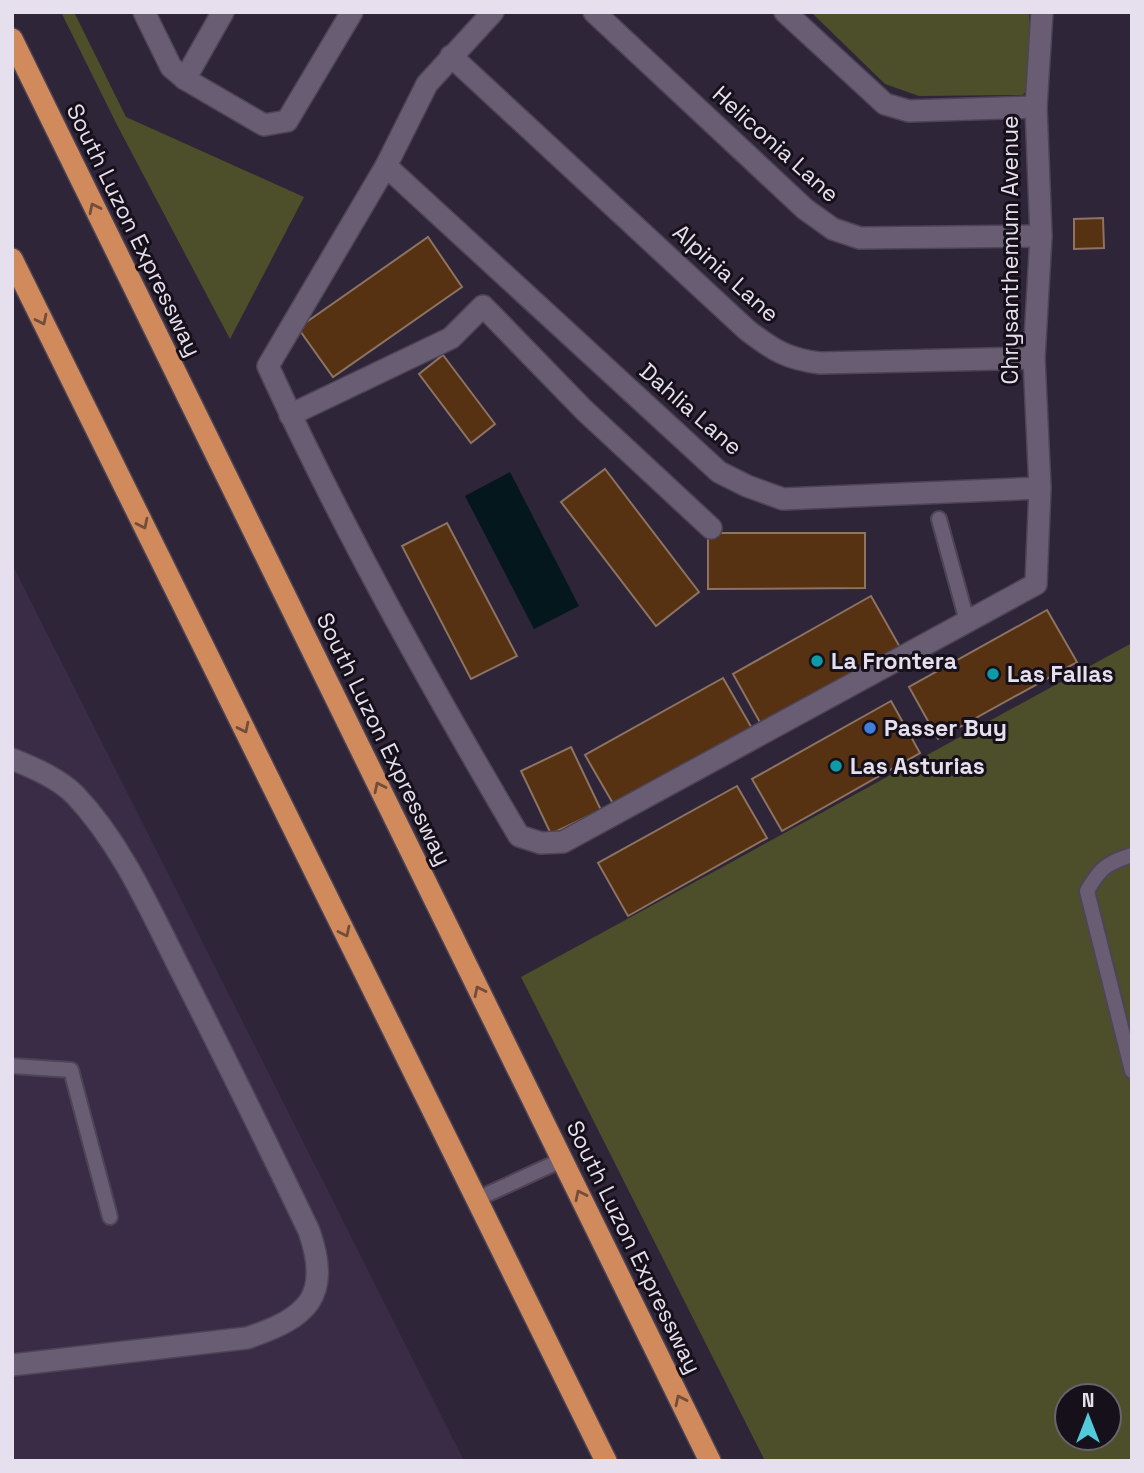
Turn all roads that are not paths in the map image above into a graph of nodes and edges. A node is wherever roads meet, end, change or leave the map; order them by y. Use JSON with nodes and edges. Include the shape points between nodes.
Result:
{"nodes":[{"id":1,"x":144,"y":12,"type":"edge"},
{"id":2,"x":223,"y":12,"type":"edge"},
{"id":3,"x":352,"y":12,"type":"edge"},
{"id":4,"x":493,"y":12,"type":"edge"},
{"id":5,"x":594,"y":12,"type":"edge"},
{"id":6,"x":785,"y":12,"type":"edge"},
{"id":7,"x":1042,"y":12,"type":"edge"},
{"id":8,"x":12,"y":39,"type":"edge"},
{"id":9,"x":451,"y":56,"type":"junction"},
{"id":10,"x":185,"y":79,"type":"junction"},
{"id":11,"x":1036,"y":107,"type":"junction"},
{"id":12,"x":386,"y":166,"type":"junction"},
{"id":13,"x":1041,"y":236,"type":"junction"},
{"id":14,"x":12,"y":259,"type":"edge"},
{"id":15,"x":1034,"y":358,"type":"junction"},
{"id":16,"x":290,"y":415,"type":"junction"},
{"id":17,"x":1040,"y":488,"type":"junction"},
{"id":18,"x":939,"y":519,"type":"dead end"},
{"id":19,"x":710,"y":528,"type":"dead end"},
{"id":20,"x":967,"y":621,"type":"junction"},
{"id":21,"x":12,"y":759,"type":"edge"},
{"id":22,"x":1132,"y":855,"type":"edge"},
{"id":23,"x":12,"y":1066,"type":"edge"},
{"id":24,"x":1132,"y":1071,"type":"edge"},
{"id":25,"x":562,"y":1160,"type":"junction"},
{"id":26,"x":477,"y":1199,"type":"junction"},
{"id":27,"x":110,"y":1217,"type":"dead end"},
{"id":28,"x":12,"y":1365,"type":"edge"},
{"id":29,"x":606,"y":1461,"type":"edge"},
{"id":30,"x":710,"y":1461,"type":"edge"}],
"edges":[{"from":1,"to":10,"type":"street","via":[[171,67]]},
{"from":2,"to":10,"type":"street"},
{"from":3,"to":10,"type":"street","via":[[287,121],[264,125]]},
{"from":4,"to":9,"type":"street"},
{"from":5,"to":13,"type":"street","name":"Heliconia Lane","via":[[805,209],[833,229],[860,238]]},
{"from":6,"to":11,"type":"street","via":[[885,104],[909,111]]},
{"from":7,"to":11,"type":"street","name":"Chrysanthemum Avenue"},
{"from":25,"to":8,"type":"highway","name":"South Luzon Expressway","one_way":true},
{"from":9,"to":12,"type":"street","via":[[427,84]]},
{"from":9,"to":15,"type":"street","name":"Alpinia Lane","via":[[773,350],[795,360],[820,363]]},
{"from":11,"to":13,"type":"street","name":"Chrysanthemum Avenue"},
{"from":12,"to":16,"type":"street","via":[[268,366]]},
{"from":12,"to":17,"type":"street","name":"Dahlia Lane","via":[[719,472],[747,486],[783,499]]},
{"from":13,"to":15,"type":"street","name":"Chrysanthemum Avenue"},
{"from":14,"to":26,"type":"highway","one_way":true},
{"from":15,"to":17,"type":"street","name":"Chrysanthemum Avenue"},
{"from":16,"to":19,"type":"street","via":[[451,338],[483,306],[584,410]]},
{"from":16,"to":20,"type":"street","via":[[450,719],[519,836],[541,843],[563,842]]},
{"from":17,"to":20,"type":"street","name":"Chrysanthemum Avenue","via":[[1036,584]]},
{"from":18,"to":20,"type":"lane"},
{"from":21,"to":28,"type":"street","via":[[37,768],[74,793],[99,822],[197,1003],[317,1252],[317,1283],[309,1302],[280,1327],[247,1338]]},
{"from":22,"to":24,"type":"lane","via":[[1111,862],[1096,874],[1087,891]]},
{"from":23,"to":27,"type":"lane","via":[[71,1070]]},
{"from":25,"to":26,"type":"lane"},
{"from":30,"to":25,"type":"highway","name":"South Luzon Expressway","one_way":true},
{"from":26,"to":29,"type":"highway"}]}
